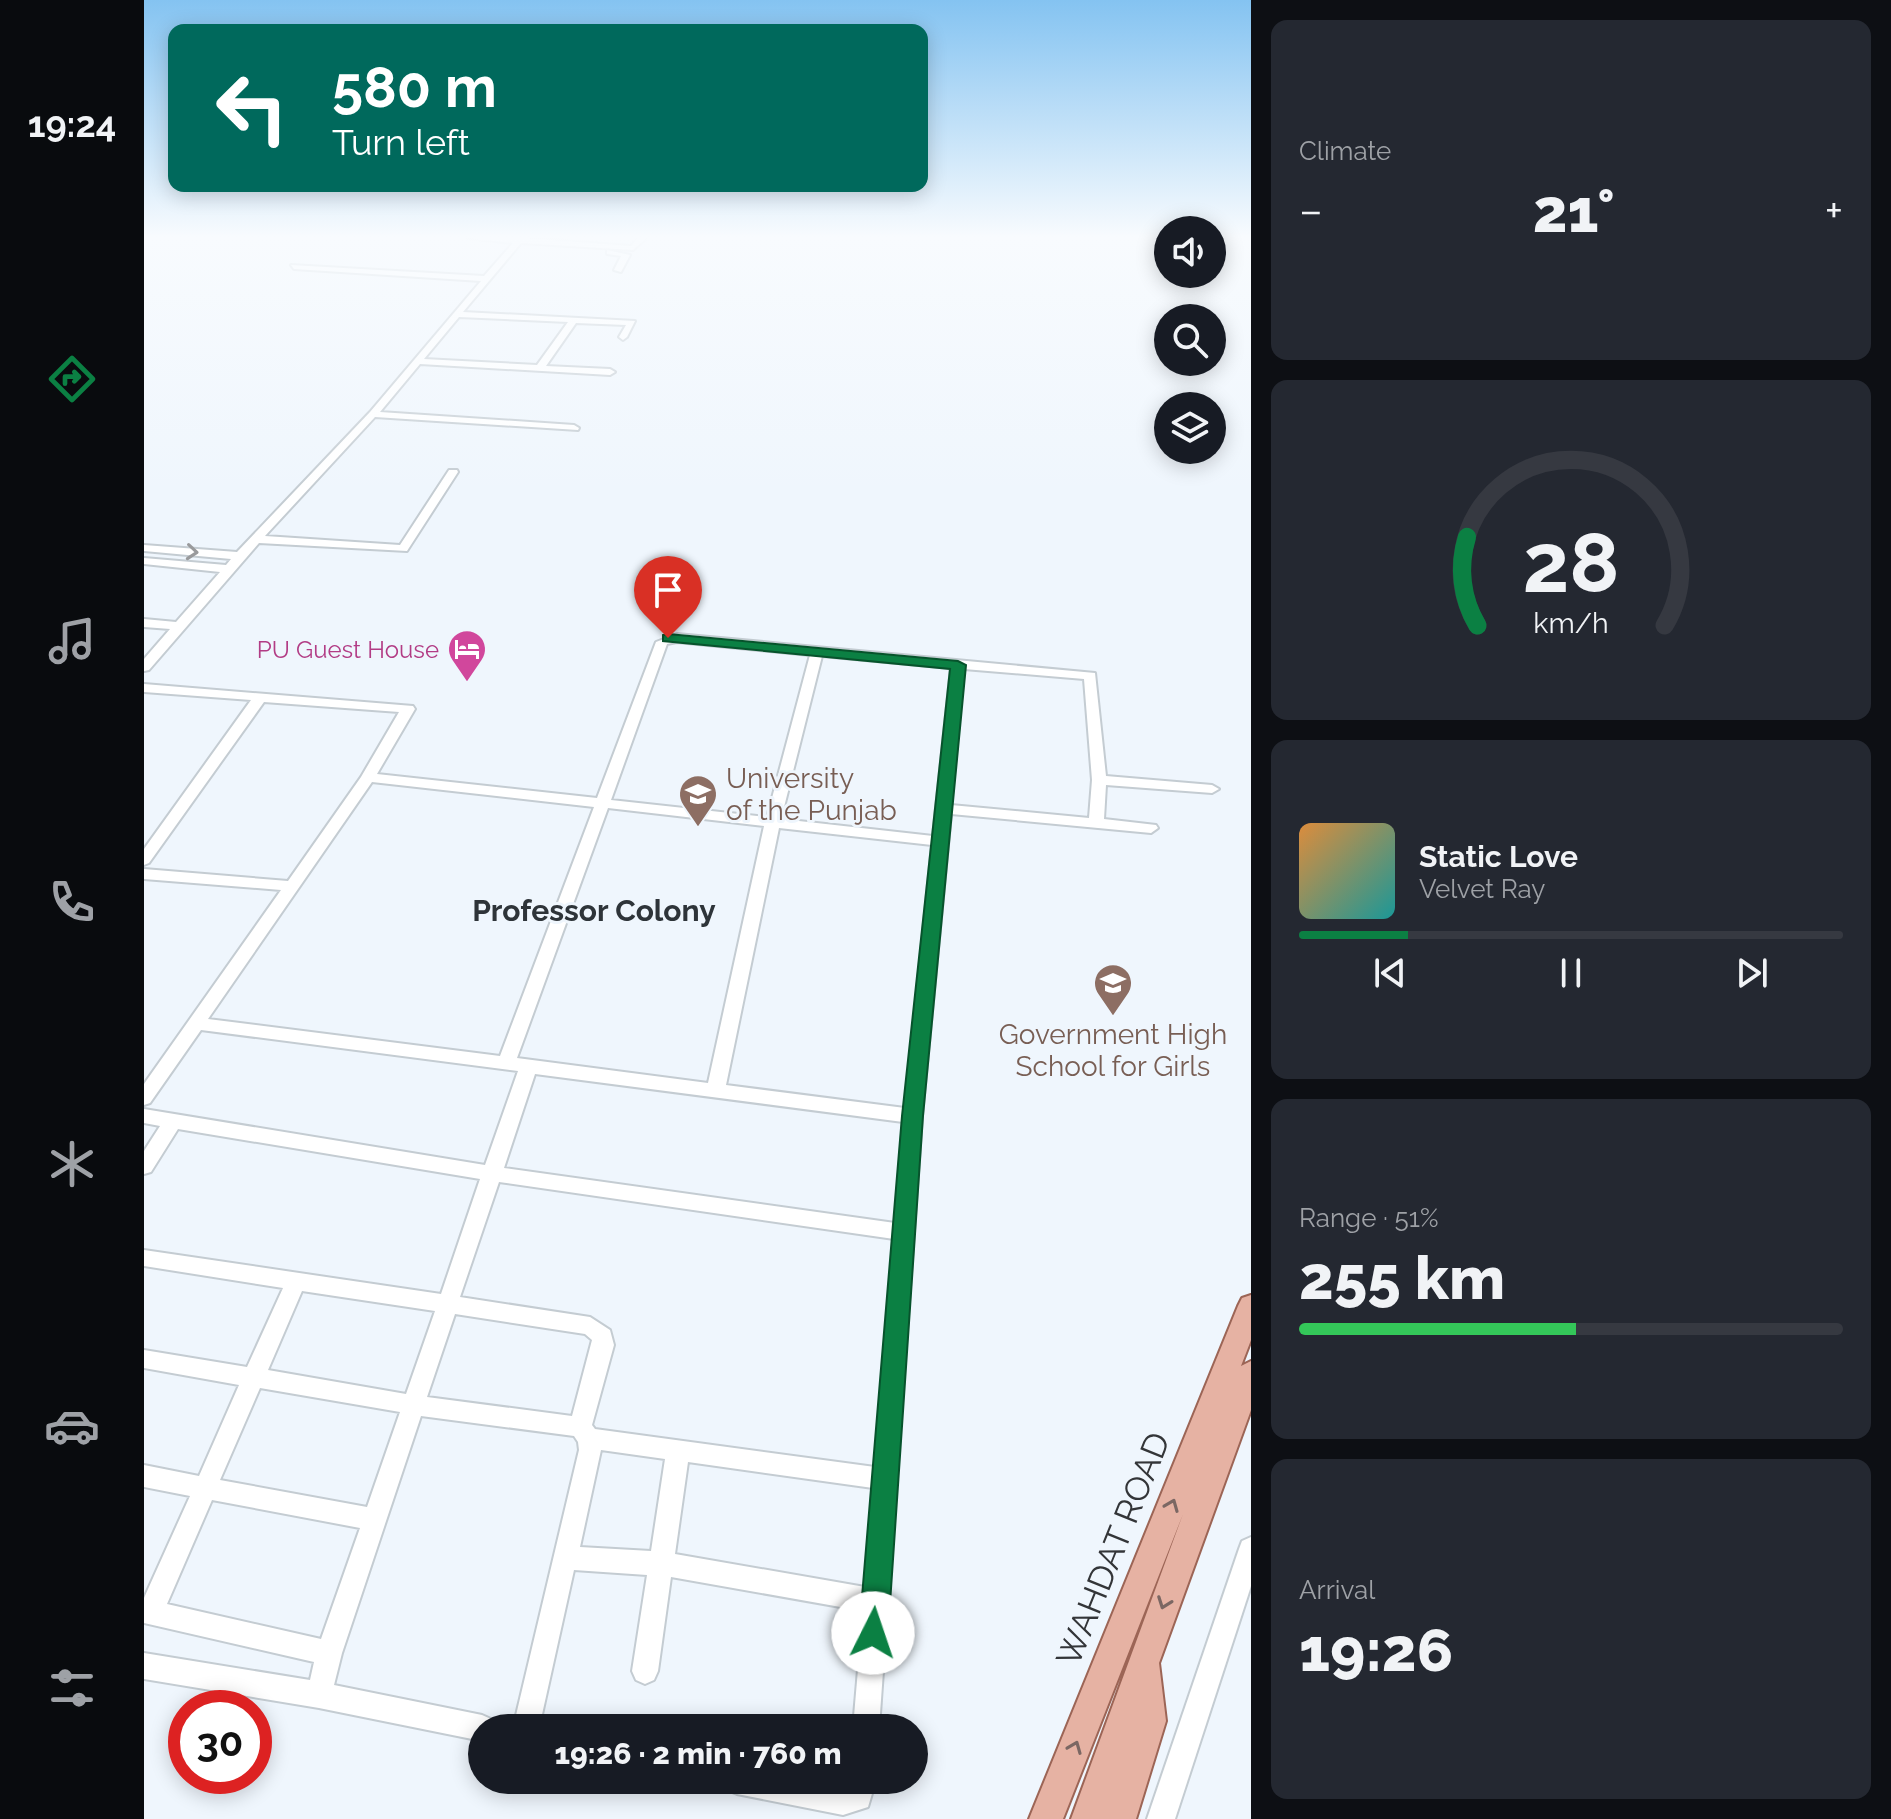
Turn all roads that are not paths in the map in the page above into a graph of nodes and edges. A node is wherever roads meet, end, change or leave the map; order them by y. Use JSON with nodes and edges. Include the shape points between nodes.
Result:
{"nodes":[{"id":1,"x":450,"y":323,"type":"edge"},
{"id":2,"x":572,"y":323,"type":"edge"},
{"id":3,"x":629,"y":323,"type":"edge"},
{"id":4,"x":623,"y":337,"type":"dead end"},
{"id":5,"x":418,"y":361,"type":"junction"},
{"id":6,"x":540,"y":368,"type":"junction"},
{"id":7,"x":610,"y":372,"type":"dead end"},
{"id":8,"x":373,"y":414,"type":"junction"},
{"id":9,"x":574,"y":428,"type":"dead end"},
{"id":10,"x":453,"y":472,"type":"dead end"},
{"id":11,"x":257,"y":539,"type":"junction"},
{"id":12,"x":144,"y":548,"type":"edge"},
{"id":13,"x":240,"y":556,"type":"junction"},
{"id":14,"x":144,"y":561,"type":"edge"},
{"id":15,"x":230,"y":569,"type":"junction"},
{"id":16,"x":144,"y":623,"type":"edge"},
{"id":17,"x":177,"y":626,"type":"junction"},
{"id":18,"x":817,"y":652,"type":"junction"},
{"id":19,"x":958,"y":665,"type":"junction"},
{"id":20,"x":144,"y":667,"type":"edge"},
{"id":21,"x":144,"y":688,"type":"edge"},
{"id":22,"x":260,"y":697,"type":"junction"},
{"id":23,"x":368,"y":777,"type":"junction"},
{"id":24,"x":1099,"y":780,"type":"junction"},
{"id":25,"x":1212,"y":789,"type":"dead end"},
{"id":26,"x":602,"y":800,"type":"junction"},
{"id":27,"x":943,"y":809,"type":"junction"},
{"id":28,"x":773,"y":821,"type":"junction"},
{"id":29,"x":1096,"y":824,"type":"junction"},
{"id":30,"x":1151,"y":828,"type":"dead end"},
{"id":31,"x":940,"y":841,"type":"junction"},
{"id":32,"x":144,"y":860,"type":"edge"},
{"id":33,"x":144,"y":874,"type":"edge"},
{"id":34,"x":292,"y":886,"type":"junction"},
{"id":35,"x":194,"y":1023,"type":"junction"},
{"id":36,"x":518,"y":1063,"type":"junction"},
{"id":37,"x":716,"y":1090,"type":"junction"},
{"id":38,"x":144,"y":1098,"type":"edge"},
{"id":39,"x":144,"y":1116,"type":"edge"},
{"id":40,"x":913,"y":1116,"type":"junction"},
{"id":41,"x":172,"y":1122,"type":"junction"},
{"id":42,"x":144,"y":1167,"type":"edge"},
{"id":43,"x":493,"y":1174,"type":"junction"},
{"id":44,"x":904,"y":1232,"type":"junction"},
{"id":45,"x":144,"y":1258,"type":"edge"},
{"id":46,"x":296,"y":1281,"type":"junction"},
{"id":47,"x":448,"y":1304,"type":"junction"},
{"id":48,"x":1251,"y":1306,"type":"edge"},
{"id":49,"x":144,"y":1359,"type":"edge"},
{"id":50,"x":1251,"y":1373,"type":"edge"},
{"id":51,"x":253,"y":1380,"type":"junction"},
{"id":52,"x":414,"y":1405,"type":"junction"},
{"id":53,"x":585,"y":1432,"type":"junction"},
{"id":54,"x":678,"y":1450,"type":"junction"},
{"id":55,"x":144,"y":1476,"type":"edge"},
{"id":56,"x":885,"y":1479,"type":"junction"},
{"id":57,"x":206,"y":1488,"type":"junction"},
{"id":58,"x":375,"y":1520,"type":"junction"},
{"id":59,"x":1251,"y":1549,"type":"edge"},
{"id":60,"x":567,"y":1558,"type":"junction"},
{"id":61,"x":663,"y":1564,"type":"junction"},
{"id":62,"x":876,"y":1601,"type":"junction"},
{"id":63,"x":147,"y":1612,"type":"edge"},
{"id":64,"x":329,"y":1653,"type":"junction"},
{"id":65,"x":1144,"y":1661,"type":"junction"},
{"id":66,"x":144,"y":1666,"type":"edge"},
{"id":67,"x":645,"y":1671,"type":"dead end"},
{"id":68,"x":319,"y":1695,"type":"junction"},
{"id":69,"x":529,"y":1714,"type":"edge"},
{"id":70,"x":867,"y":1714,"type":"edge"},
{"id":71,"x":468,"y":1725,"type":"edge"},
{"id":72,"x":808,"y":1794,"type":"edge"},
{"id":73,"x":859,"y":1794,"type":"edge"},
{"id":74,"x":1046,"y":1819,"type":"edge"},
{"id":75,"x":1088,"y":1819,"type":"edge"},
{"id":76,"x":1119,"y":1819,"type":"edge"},
{"id":77,"x":1161,"y":1819,"type":"edge"}],
"edges":[{"from":1,"to":5,"type":"street"},
{"from":2,"to":6,"type":"street"},
{"from":3,"to":4,"type":"street"},
{"from":5,"to":6,"type":"street"},
{"from":5,"to":8,"type":"street"},
{"from":6,"to":7,"type":"street"},
{"from":8,"to":9,"type":"street"},
{"from":8,"to":11,"type":"street"},
{"from":10,"to":11,"type":"street","via":[[403,549]]},
{"from":11,"to":13,"type":"street"},
{"from":12,"to":13,"type":"street","one_way":true},
{"from":13,"to":15,"type":"street"},
{"from":14,"to":15,"type":"street"},
{"from":15,"to":17,"type":"street"},
{"from":16,"to":17,"type":"street"},
{"from":17,"to":20,"type":"street"},
{"from":18,"to":19,"type":"street"},
{"from":18,"to":26,"type":"street","via":[[668,638],[662,642]]},
{"from":18,"to":28,"type":"street"},
{"from":19,"to":24,"type":"street","via":[[1090,676]]},
{"from":19,"to":27,"type":"street"},
{"from":21,"to":22,"type":"street"},
{"from":22,"to":23,"type":"street","via":[[408,709]]},
{"from":22,"to":32,"type":"street"},
{"from":23,"to":26,"type":"street"},
{"from":23,"to":34,"type":"street"},
{"from":24,"to":25,"type":"street"},
{"from":24,"to":29,"type":"street"},
{"from":26,"to":28,"type":"street"},
{"from":26,"to":36,"type":"street"},
{"from":27,"to":29,"type":"street"},
{"from":27,"to":31,"type":"street"},
{"from":28,"to":31,"type":"street"},
{"from":28,"to":37,"type":"street"},
{"from":29,"to":30,"type":"street"},
{"from":31,"to":40,"type":"street"},
{"from":33,"to":34,"type":"street"},
{"from":34,"to":35,"type":"street"},
{"from":35,"to":36,"type":"street"},
{"from":35,"to":38,"type":"street"},
{"from":36,"to":37,"type":"street"},
{"from":36,"to":43,"type":"street"},
{"from":37,"to":40,"type":"street"},
{"from":39,"to":41,"type":"street"},
{"from":40,"to":44,"type":"street"},
{"from":41,"to":42,"type":"street"},
{"from":41,"to":43,"type":"street"},
{"from":43,"to":44,"type":"street"},
{"from":43,"to":47,"type":"street"},
{"from":44,"to":56,"type":"street"},
{"from":45,"to":46,"type":"street"},
{"from":46,"to":47,"type":"street"},
{"from":46,"to":51,"type":"street"},
{"from":47,"to":52,"type":"street"},
{"from":47,"to":53,"type":"street","via":[[598,1330],[603,1345]]},
{"from":74,"to":48,"type":"main road","name":"WAHDAT ROAD","one_way":true},
{"from":49,"to":51,"type":"street"},
{"from":50,"to":65,"type":"main road","one_way":true},
{"from":51,"to":52,"type":"street"},
{"from":51,"to":57,"type":"street"},
{"from":52,"to":53,"type":"street"},
{"from":52,"to":58,"type":"street"},
{"from":53,"to":54,"type":"street"},
{"from":53,"to":60,"type":"street","via":[[590,1450]]},
{"from":54,"to":56,"type":"street"},
{"from":54,"to":61,"type":"street"},
{"from":55,"to":57,"type":"street"},
{"from":56,"to":62,"type":"street"},
{"from":57,"to":58,"type":"street"},
{"from":57,"to":63,"type":"street"},
{"from":58,"to":64,"type":"street"},
{"from":59,"to":77,"type":"street"},
{"from":60,"to":61,"type":"street"},
{"from":60,"to":69,"type":"street"},
{"from":61,"to":62,"type":"street"},
{"from":61,"to":67,"type":"street"},
{"from":62,"to":70,"type":"street"},
{"from":63,"to":64,"type":"street"},
{"from":64,"to":68,"type":"street"},
{"from":65,"to":75,"type":"main road"},
{"from":65,"to":76,"type":"main road","via":[[1150,1721]]},
{"from":66,"to":68,"type":"street"},
{"from":68,"to":71,"type":"street"},
{"from":72,"to":73,"type":"street","via":[[843,1801]]}]}
